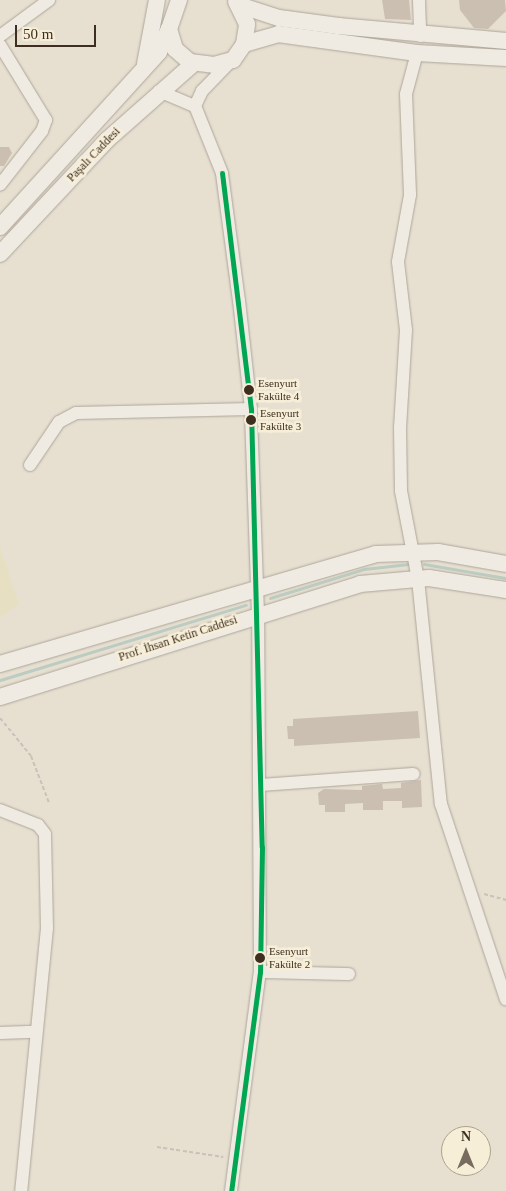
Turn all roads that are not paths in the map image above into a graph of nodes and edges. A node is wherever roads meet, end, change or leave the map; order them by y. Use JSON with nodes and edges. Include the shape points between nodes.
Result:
{"nodes":[{"id":1,"x":49,"y":0,"type":"edge"},
{"id":2,"x":157,"y":0,"type":"edge"},
{"id":3,"x":179,"y":0,"type":"edge"},
{"id":4,"x":418,"y":0,"type":"edge"},
{"id":5,"x":240,"y":2,"type":"edge"},
{"id":6,"x":169,"y":29,"type":"junction"},
{"id":7,"x":421,"y":32,"type":"junction"},
{"id":8,"x":0,"y":36,"type":"edge"},
{"id":9,"x":506,"y":41,"type":"edge"},
{"id":10,"x":244,"y":44,"type":"junction"},
{"id":11,"x":0,"y":46,"type":"edge"},
{"id":12,"x":417,"y":53,"type":"junction"},
{"id":13,"x":506,"y":58,"type":"edge"},
{"id":14,"x":232,"y":60,"type":"junction"},
{"id":15,"x":194,"y":62,"type":"junction"},
{"id":16,"x":144,"y":68,"type":"junction"},
{"id":17,"x":159,"y":91,"type":"junction"},
{"id":18,"x":195,"y":106,"type":"junction"},
{"id":19,"x":0,"y":185,"type":"edge"},
{"id":20,"x":0,"y":227,"type":"edge"},
{"id":21,"x":0,"y":254,"type":"edge"},
{"id":22,"x":251,"y":408,"type":"junction"},
{"id":23,"x":30,"y":465,"type":"dead end"},
{"id":24,"x":413,"y":553,"type":"junction"},
{"id":25,"x":506,"y":564,"type":"edge"},
{"id":26,"x":418,"y":579,"type":"junction"},
{"id":27,"x":255,"y":586,"type":"junction"},
{"id":28,"x":506,"y":590,"type":"edge"},
{"id":29,"x":258,"y":614,"type":"junction"},
{"id":30,"x":0,"y":664,"type":"edge"},
{"id":31,"x":0,"y":697,"type":"edge"},
{"id":32,"x":414,"y":774,"type":"dead end"},
{"id":33,"x":260,"y":785,"type":"junction"},
{"id":34,"x":0,"y":810,"type":"edge"},
{"id":35,"x":260,"y":972,"type":"junction"},
{"id":36,"x":349,"y":974,"type":"dead end"},
{"id":37,"x":506,"y":999,"type":"edge"},
{"id":38,"x":35,"y":1032,"type":"junction"},
{"id":39,"x":0,"y":1034,"type":"edge"},
{"id":40,"x":21,"y":1191,"type":"edge"},
{"id":41,"x":231,"y":1191,"type":"edge"}],
"edges":[{"from":1,"to":8,"type":"street"},
{"from":2,"to":16,"type":"street"},
{"from":3,"to":6,"type":"street","name":"Paşalı Caddesi"},
{"from":4,"to":7,"type":"street"},
{"from":5,"to":7,"type":"street","via":[[280,18]]},
{"from":5,"to":10,"type":"street","via":[[247,24]]},
{"from":6,"to":15,"type":"street","via":[[175,49]]},
{"from":6,"to":16,"type":"street","name":"Paşalı Caddesi","via":[[159,52]]},
{"from":7,"to":9,"type":"street"},
{"from":10,"to":12,"type":"street","via":[[278,34]]},
{"from":10,"to":14,"type":"street"},
{"from":11,"to":19,"type":"street","via":[[43,108],[46,120],[42,131]]},
{"from":12,"to":13,"type":"street"},
{"from":12,"to":24,"type":"street","via":[[406,94],[410,195],[398,262],[406,330],[400,427],[402,491]]},
{"from":14,"to":15,"type":"street","via":[[214,65]]},
{"from":14,"to":18,"type":"street","via":[[202,90]]},
{"from":15,"to":17,"type":"street","name":"Paşalı Caddesi"},
{"from":16,"to":20,"type":"street","name":"Paşalı Caddesi"},
{"from":17,"to":18,"type":"street"},
{"from":17,"to":21,"type":"street","name":"Paşalı Caddesi"},
{"from":18,"to":22,"type":"street","via":[[222,173]]},
{"from":22,"to":23,"type":"street","via":[[76,412],[59,422]]},
{"from":22,"to":27,"type":"street"},
{"from":24,"to":25,"type":"street","via":[[438,552]]},
{"from":24,"to":26,"type":"street"},
{"from":24,"to":27,"type":"street","via":[[376,554]]},
{"from":26,"to":28,"type":"street","name":"Prof. İhsan Ketin Caddesi"},
{"from":26,"to":29,"type":"street","name":"Prof. İhsan Ketin Caddesi","via":[[360,584]]},
{"from":26,"to":37,"type":"street","via":[[441,804]]},
{"from":27,"to":29,"type":"street"},
{"from":27,"to":30,"type":"street"},
{"from":29,"to":31,"type":"street","name":"Prof. İhsan Ketin Caddesi"},
{"from":29,"to":33,"type":"street"},
{"from":32,"to":33,"type":"street"},
{"from":33,"to":35,"type":"street"},
{"from":34,"to":38,"type":"street","via":[[38,825],[45,834],[47,928]]},
{"from":35,"to":36,"type":"street"},
{"from":35,"to":41,"type":"street"},
{"from":38,"to":39,"type":"street"},
{"from":38,"to":40,"type":"street"}]}
